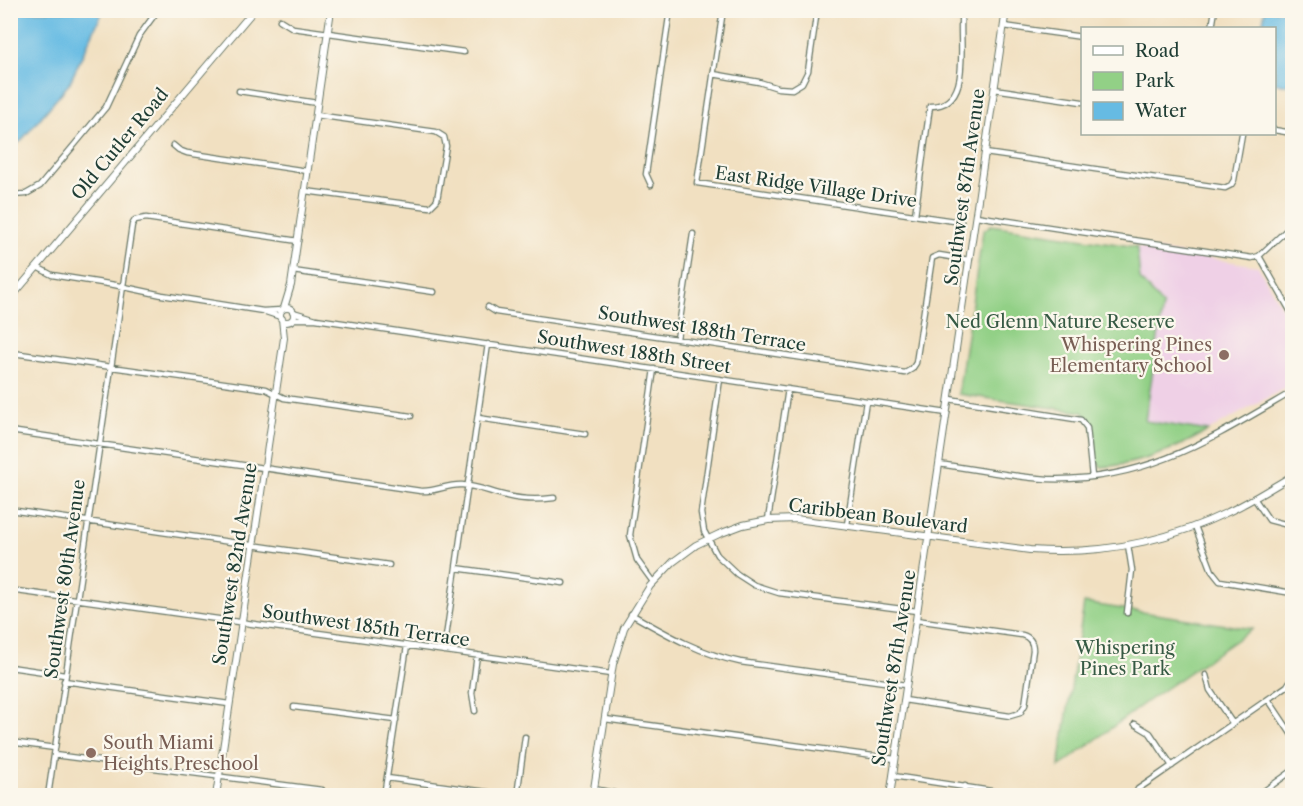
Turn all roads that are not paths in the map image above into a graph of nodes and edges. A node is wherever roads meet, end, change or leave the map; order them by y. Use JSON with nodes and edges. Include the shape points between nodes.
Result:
{"nodes":[{"id":1,"x":158,"y":10,"type":"edge"},
{"id":2,"x":254,"y":10,"type":"edge"},
{"id":3,"x":331,"y":10,"type":"edge"},
{"id":4,"x":670,"y":10,"type":"edge"},
{"id":5,"x":723,"y":10,"type":"edge"},
{"id":6,"x":817,"y":10,"type":"edge"},
{"id":7,"x":962,"y":10,"type":"edge"},
{"id":8,"x":1006,"y":10,"type":"edge"},
{"id":9,"x":1215,"y":10,"type":"edge"},
{"id":10,"x":280,"y":20,"type":"dead end"},
{"id":11,"x":1004,"y":26,"type":"junction"},
{"id":12,"x":1212,"y":27,"type":"edge"},
{"id":13,"x":328,"y":33,"type":"junction"},
{"id":14,"x":1081,"y":37,"type":"edge"},
{"id":15,"x":465,"y":52,"type":"dead end"},
{"id":16,"x":713,"y":74,"type":"junction"},
{"id":17,"x":994,"y":89,"type":"junction"},
{"id":18,"x":239,"y":91,"type":"dead end"},
{"id":19,"x":1081,"y":102,"type":"edge"},
{"id":20,"x":317,"y":103,"type":"junction"},
{"id":21,"x":315,"y":115,"type":"junction"},
{"id":22,"x":1276,"y":130,"type":"edge"},
{"id":23,"x":1293,"y":133,"type":"edge"},
{"id":24,"x":1242,"y":135,"type":"edge"},
{"id":25,"x":173,"y":144,"type":"dead end"},
{"id":26,"x":985,"y":153,"type":"junction"},
{"id":27,"x":307,"y":171,"type":"junction"},
{"id":28,"x":651,"y":185,"type":"dead end"},
{"id":29,"x":304,"y":191,"type":"junction"},
{"id":30,"x":10,"y":195,"type":"edge"},
{"id":31,"x":915,"y":215,"type":"junction"},
{"id":32,"x":976,"y":216,"type":"junction"},
{"id":33,"x":961,"y":222,"type":"dead end"},
{"id":34,"x":1293,"y":225,"type":"edge"},
{"id":35,"x":693,"y":234,"type":"dead end"},
{"id":36,"x":298,"y":241,"type":"junction"},
{"id":37,"x":1260,"y":256,"type":"junction"},
{"id":38,"x":969,"y":260,"type":"junction"},
{"id":39,"x":37,"y":267,"type":"junction"},
{"id":40,"x":293,"y":271,"type":"junction"},
{"id":41,"x":123,"y":286,"type":"junction"},
{"id":42,"x":434,"y":292,"type":"dead end"},
{"id":43,"x":10,"y":298,"type":"edge"},
{"id":44,"x":488,"y":307,"type":"dead end"},
{"id":45,"x":287,"y":314,"type":"junction"},
{"id":46,"x":1293,"y":314,"type":"edge"},
{"id":47,"x":677,"y":339,"type":"junction"},
{"id":48,"x":488,"y":344,"type":"junction"},
{"id":49,"x":13,"y":353,"type":"dead end"},
{"id":50,"x":111,"y":367,"type":"junction"},
{"id":51,"x":654,"y":369,"type":"junction"},
{"id":52,"x":720,"y":379,"type":"junction"},
{"id":53,"x":788,"y":389,"type":"junction"},
{"id":54,"x":1293,"y":392,"type":"edge"},
{"id":55,"x":276,"y":393,"type":"junction"},
{"id":56,"x":949,"y":399,"type":"junction"},
{"id":57,"x":866,"y":401,"type":"junction"},
{"id":58,"x":947,"y":413,"type":"junction"},
{"id":59,"x":411,"y":416,"type":"dead end"},
{"id":60,"x":478,"y":418,"type":"junction"},
{"id":61,"x":10,"y":431,"type":"edge"},
{"id":62,"x":585,"y":434,"type":"dead end"},
{"id":63,"x":99,"y":444,"type":"junction"},
{"id":64,"x":939,"y":464,"type":"junction"},
{"id":65,"x":265,"y":469,"type":"junction"},
{"id":66,"x":1293,"y":476,"type":"edge"},
{"id":67,"x":1092,"y":477,"type":"junction"},
{"id":68,"x":468,"y":486,"type":"junction"},
{"id":69,"x":554,"y":498,"type":"dead end"},
{"id":70,"x":1254,"y":498,"type":"junction"},
{"id":71,"x":10,"y":510,"type":"edge"},
{"id":72,"x":768,"y":520,"type":"junction"},
{"id":73,"x":88,"y":521,"type":"junction"},
{"id":74,"x":847,"y":525,"type":"junction"},
{"id":75,"x":1195,"y":526,"type":"junction"},
{"id":76,"x":1293,"y":526,"type":"edge"},
{"id":77,"x":928,"y":537,"type":"junction"},
{"id":78,"x":708,"y":539,"type":"junction"},
{"id":79,"x":1128,"y":545,"type":"junction"},
{"id":80,"x":253,"y":546,"type":"junction"},
{"id":81,"x":389,"y":565,"type":"dead end"},
{"id":82,"x":456,"y":568,"type":"junction"},
{"id":83,"x":653,"y":582,"type":"junction"},
{"id":84,"x":563,"y":583,"type":"dead end"},
{"id":85,"x":10,"y":590,"type":"edge"},
{"id":86,"x":1293,"y":593,"type":"edge"},
{"id":87,"x":76,"y":599,"type":"junction"},
{"id":88,"x":917,"y":612,"type":"junction"},
{"id":89,"x":1126,"y":613,"type":"dead end"},
{"id":90,"x":631,"y":614,"type":"junction"},
{"id":91,"x":916,"y":620,"type":"junction"},
{"id":92,"x":242,"y":623,"type":"junction"},
{"id":93,"x":407,"y":646,"type":"junction"},
{"id":94,"x":444,"y":651,"type":"junction"},
{"id":95,"x":477,"y":656,"type":"junction"},
{"id":96,"x":10,"y":667,"type":"edge"},
{"id":97,"x":611,"y":674,"type":"junction"},
{"id":98,"x":65,"y":675,"type":"junction"},
{"id":99,"x":1206,"y":675,"type":"dead end"},
{"id":100,"x":1293,"y":678,"type":"edge"},
{"id":101,"x":64,"y":681,"type":"junction"},
{"id":102,"x":906,"y":685,"type":"junction"},
{"id":103,"x":1268,"y":699,"type":"junction"},
{"id":104,"x":904,"y":700,"type":"junction"},
{"id":105,"x":229,"y":704,"type":"junction"},
{"id":106,"x":294,"y":707,"type":"dead end"},
{"id":107,"x":476,"y":711,"type":"dead end"},
{"id":108,"x":604,"y":719,"type":"junction"},
{"id":109,"x":396,"y":720,"type":"junction"},
{"id":110,"x":1135,"y":724,"type":"dead end"},
{"id":111,"x":1233,"y":724,"type":"junction"},
{"id":112,"x":1293,"y":735,"type":"edge"},
{"id":113,"x":525,"y":737,"type":"dead end"},
{"id":114,"x":10,"y":742,"type":"edge"},
{"id":115,"x":54,"y":748,"type":"junction"},
{"id":116,"x":54,"y":755,"type":"junction"},
{"id":117,"x":895,"y":759,"type":"junction"},
{"id":118,"x":1172,"y":766,"type":"junction"},
{"id":119,"x":1293,"y":771,"type":"edge"},
{"id":120,"x":893,"y":776,"type":"junction"},
{"id":121,"x":219,"y":777,"type":"junction"},
{"id":122,"x":387,"y":778,"type":"junction"},
{"id":123,"x":965,"y":786,"type":"junction"},
{"id":124,"x":322,"y":790,"type":"dead end"},
{"id":125,"x":595,"y":792,"type":"edge"},
{"id":126,"x":48,"y":795,"type":"edge"},
{"id":127,"x":216,"y":795,"type":"edge"},
{"id":128,"x":384,"y":795,"type":"edge"},
{"id":129,"x":516,"y":795,"type":"edge"},
{"id":130,"x":590,"y":795,"type":"edge"},
{"id":131,"x":628,"y":795,"type":"edge"},
{"id":132,"x":890,"y":795,"type":"edge"},
{"id":133,"x":963,"y":795,"type":"edge"},
{"id":134,"x":1024,"y":795,"type":"edge"},
{"id":135,"x":1135,"y":795,"type":"edge"},
{"id":136,"x":1257,"y":795,"type":"edge"}],
"edges":[{"from":1,"to":30,"type":"street","via":[[141,32],[102,114],[40,186],[26,194]]},
{"from":2,"to":39,"type":"street","name":"Old Cutler Road"},
{"from":3,"to":13,"type":"street","name":"Southwest 82nd Avenue"},
{"from":4,"to":28,"type":"street","via":[[646,174]]},
{"from":5,"to":16,"type":"street","name":"East Ridge Village Drive"},
{"from":6,"to":16,"type":"street","via":[[807,74],[794,89]]},
{"from":7,"to":31,"type":"street","via":[[958,84],[951,100],[930,106]]},
{"from":8,"to":11,"type":"street","name":"Southwest 87th Avenue"},
{"from":9,"to":12,"type":"street"},
{"from":10,"to":13,"type":"street","via":[[293,28]]},
{"from":11,"to":14,"type":"street"},
{"from":11,"to":17,"type":"street","name":"Southwest 87th Avenue"},
{"from":13,"to":15,"type":"street"},
{"from":13,"to":20,"type":"street","name":"Southwest 82nd Avenue"},
{"from":16,"to":31,"type":"street","name":"East Ridge Village Drive","via":[[697,183]]},
{"from":17,"to":19,"type":"street"},
{"from":17,"to":26,"type":"street","name":"Southwest 87th Avenue"},
{"from":18,"to":20,"type":"street"},
{"from":20,"to":21,"type":"street","name":"Southwest 82nd Avenue"},
{"from":21,"to":27,"type":"street","name":"Southwest 82nd Avenue"},
{"from":21,"to":29,"type":"street","via":[[436,132],[444,137],[446,146],[438,198],[426,208]]},
{"from":22,"to":23,"type":"street"},
{"from":24,"to":26,"type":"street","via":[[1235,178],[1232,185],[1222,188]]},
{"from":25,"to":27,"type":"street","via":[[187,153]]},
{"from":26,"to":32,"type":"street","name":"Southwest 87th Avenue"},
{"from":27,"to":29,"type":"street","name":"Southwest 82nd Avenue"},
{"from":29,"to":36,"type":"street","name":"Southwest 82nd Avenue"},
{"from":31,"to":33,"type":"street","name":"East Ridge Village Drive"},
{"from":32,"to":37,"type":"street","via":[[1252,258]]},
{"from":32,"to":38,"type":"street","name":"Southwest 87th Avenue"},
{"from":34,"to":37,"type":"street"},
{"from":35,"to":47,"type":"street"},
{"from":36,"to":40,"type":"street","name":"Southwest 82nd Avenue"},
{"from":36,"to":41,"type":"street","via":[[146,218],[135,220]]},
{"from":37,"to":46,"type":"street"},
{"from":38,"to":47,"type":"street","name":"Southwest 188th Terrace","via":[[933,257],[912,369],[900,372]]},
{"from":38,"to":56,"type":"street","name":"Southwest 87th Avenue"},
{"from":39,"to":41,"type":"street","name":"Southwest 188th Street","via":[[52,275]]},
{"from":39,"to":43,"type":"street","name":"Old Cutler Road"},
{"from":40,"to":42,"type":"street"},
{"from":40,"to":45,"type":"street","name":"Southwest 82nd Avenue"},
{"from":41,"to":45,"type":"street","name":"Southwest 188th Street"},
{"from":41,"to":50,"type":"street","name":"Southwest 80th Avenue"},
{"from":44,"to":47,"type":"street","name":"Southwest 188th Terrace","via":[[496,312]]},
{"from":45,"to":48,"type":"street","name":"Southwest 188th Street"},
{"from":45,"to":55,"type":"street","name":"Southwest 82nd Avenue"},
{"from":48,"to":51,"type":"street","name":"Southwest 188th Street"},
{"from":48,"to":60,"type":"street"},
{"from":49,"to":50,"type":"street"},
{"from":50,"to":55,"type":"street"},
{"from":50,"to":63,"type":"street","name":"Southwest 80th Avenue"},
{"from":51,"to":52,"type":"street","name":"Southwest 188th Street"},
{"from":51,"to":83,"type":"street","via":[[630,535],[637,560]]},
{"from":52,"to":53,"type":"street","name":"Southwest 188th Street"},
{"from":52,"to":78,"type":"street","via":[[700,513]]},
{"from":53,"to":57,"type":"street","name":"Southwest 188th Street"},
{"from":53,"to":72,"type":"street"},
{"from":54,"to":67,"type":"street","via":[[1184,453],[1136,469]]},
{"from":55,"to":59,"type":"street","via":[[284,398]]},
{"from":55,"to":65,"type":"street","name":"Southwest 82nd Avenue"},
{"from":56,"to":58,"type":"street","name":"Southwest 87th Avenue"},
{"from":56,"to":67,"type":"street","via":[[1081,420],[1087,428]]},
{"from":57,"to":58,"type":"street","name":"Southwest 188th Street"},
{"from":57,"to":74,"type":"street"},
{"from":58,"to":64,"type":"street","name":"Southwest 87th Avenue"},
{"from":60,"to":62,"type":"street"},
{"from":60,"to":68,"type":"street"},
{"from":61,"to":63,"type":"street"},
{"from":63,"to":65,"type":"street"},
{"from":63,"to":73,"type":"street","name":"Southwest 80th Avenue"},
{"from":64,"to":67,"type":"street","via":[[1034,478]]},
{"from":64,"to":77,"type":"street","name":"Southwest 87th Avenue"},
{"from":65,"to":68,"type":"street","via":[[421,491],[449,485]]},
{"from":65,"to":80,"type":"street","name":"Southwest 82nd Avenue"},
{"from":66,"to":70,"type":"street","name":"Caribbean Boulevard"},
{"from":68,"to":69,"type":"street","via":[[522,499]]},
{"from":68,"to":82,"type":"street"},
{"from":70,"to":75,"type":"street","name":"Caribbean Boulevard"},
{"from":70,"to":76,"type":"street","via":[[1269,520]]},
{"from":71,"to":73,"type":"street"},
{"from":72,"to":74,"type":"street","name":"Caribbean Boulevard","via":[[804,519]]},
{"from":72,"to":78,"type":"street","name":"Caribbean Boulevard"},
{"from":73,"to":80,"type":"street"},
{"from":73,"to":87,"type":"street","name":"Southwest 80th Avenue"},
{"from":74,"to":77,"type":"street","name":"Caribbean Boulevard"},
{"from":75,"to":79,"type":"street","name":"Caribbean Boulevard"},
{"from":75,"to":86,"type":"street","via":[[1212,571],[1220,581]]},
{"from":77,"to":79,"type":"street","name":"Caribbean Boulevard","via":[[1046,551]]},
{"from":77,"to":88,"type":"street","name":"Southwest 87th Avenue"},
{"from":78,"to":83,"type":"street","name":"Caribbean Boulevard","via":[[678,558]]},
{"from":78,"to":88,"type":"street","via":[[733,571],[764,589]]},
{"from":79,"to":89,"type":"street","via":[[1132,570]]},
{"from":80,"to":81,"type":"street"},
{"from":80,"to":92,"type":"street","name":"Southwest 82nd Avenue"},
{"from":82,"to":84,"type":"street"},
{"from":82,"to":94,"type":"street"},
{"from":83,"to":90,"type":"street","name":"Caribbean Boulevard"},
{"from":85,"to":87,"type":"street","name":"Southwest 185th Terrace"},
{"from":87,"to":92,"type":"street","name":"Southwest 185th Terrace"},
{"from":87,"to":98,"type":"street","name":"Southwest 80th Avenue"},
{"from":88,"to":91,"type":"street","name":"Southwest 87th Avenue"},
{"from":90,"to":97,"type":"street","name":"Caribbean Boulevard"},
{"from":90,"to":102,"type":"street","via":[[696,649],[722,658]]},
{"from":91,"to":102,"type":"street","name":"Southwest 87th Avenue"},
{"from":91,"to":104,"type":"street","via":[[1022,635],[1031,640],[1025,705],[1020,713],[1010,716]]},
{"from":92,"to":93,"type":"street","name":"Southwest 185th Terrace"},
{"from":92,"to":105,"type":"street","name":"Southwest 82nd Avenue"},
{"from":93,"to":94,"type":"street","name":"Southwest 185th Terrace"},
{"from":93,"to":109,"type":"street"},
{"from":94,"to":95,"type":"street","name":"Southwest 185th Terrace"},
{"from":95,"to":97,"type":"street","name":"Southwest 185th Terrace"},
{"from":95,"to":107,"type":"street","via":[[472,693]]},
{"from":96,"to":98,"type":"street"},
{"from":97,"to":108,"type":"street","name":"Caribbean Boulevard"},
{"from":98,"to":101,"type":"street","name":"Southwest 80th Avenue"},
{"from":99,"to":111,"type":"street","via":[[1210,690]]},
{"from":100,"to":103,"type":"street"},
{"from":101,"to":105,"type":"street"},
{"from":101,"to":115,"type":"street","name":"Southwest 80th Avenue"},
{"from":102,"to":104,"type":"street","name":"Southwest 87th Avenue"},
{"from":103,"to":111,"type":"street"},
{"from":103,"to":112,"type":"street"},
{"from":104,"to":117,"type":"street","name":"Southwest 87th Avenue"},
{"from":105,"to":121,"type":"street","name":"Southwest 82nd Avenue"},
{"from":106,"to":109,"type":"street"},
{"from":108,"to":117,"type":"street"},
{"from":108,"to":125,"type":"street","name":"Caribbean Boulevard"},
{"from":109,"to":122,"type":"street"},
{"from":110,"to":118,"type":"street","via":[[1150,734]]},
{"from":111,"to":118,"type":"street"},
{"from":113,"to":129,"type":"street"},
{"from":114,"to":115,"type":"street"},
{"from":115,"to":116,"type":"street","name":"Southwest 80th Avenue"},
{"from":116,"to":121,"type":"street"},
{"from":116,"to":126,"type":"street","name":"Southwest 80th Avenue"},
{"from":117,"to":120,"type":"street","name":"Southwest 87th Avenue"},
{"from":118,"to":135,"type":"street"},
{"from":119,"to":136,"type":"street"},
{"from":120,"to":123,"type":"street"},
{"from":120,"to":132,"type":"street","name":"Southwest 87th Avenue"},
{"from":121,"to":124,"type":"street"},
{"from":121,"to":127,"type":"street","name":"Southwest 82nd Avenue"},
{"from":122,"to":128,"type":"street"},
{"from":122,"to":129,"type":"street"},
{"from":123,"to":133,"type":"street"},
{"from":123,"to":134,"type":"street"},
{"from":125,"to":130,"type":"street"},
{"from":125,"to":131,"type":"street"}]}
